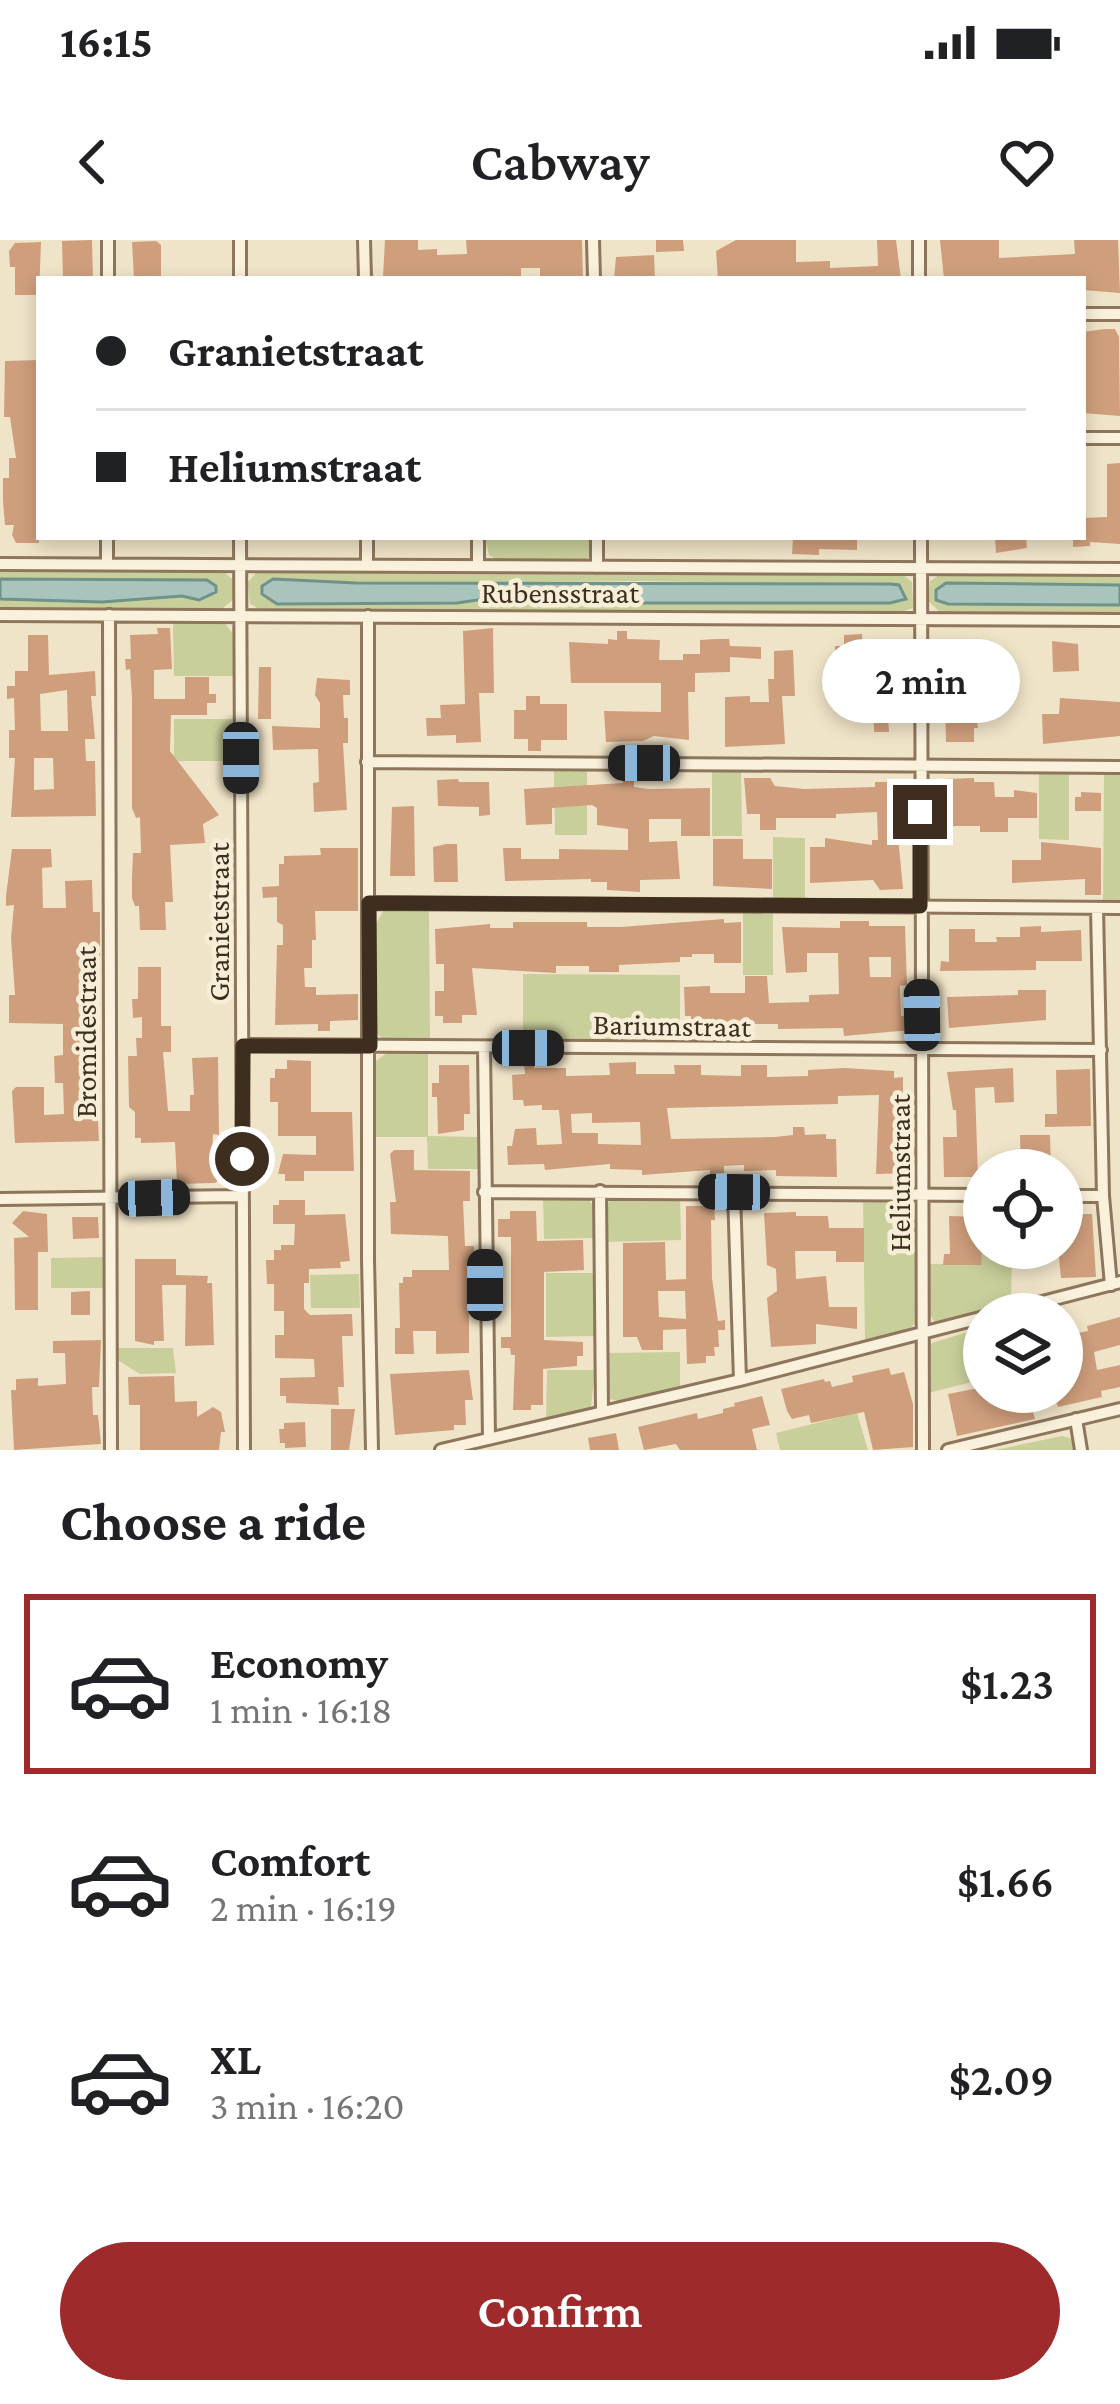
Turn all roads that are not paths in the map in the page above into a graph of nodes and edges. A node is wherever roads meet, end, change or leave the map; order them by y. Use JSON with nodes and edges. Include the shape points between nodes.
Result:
{"nodes":[{"id":1,"x":108,"y":240,"type":"edge"},
{"id":2,"x":240,"y":240,"type":"edge"},
{"id":3,"x":364,"y":240,"type":"edge"},
{"id":4,"x":593,"y":240,"type":"edge"},
{"id":5,"x":919,"y":240,"type":"edge"},
{"id":6,"x":108,"y":276,"type":"edge"},
{"id":7,"x":240,"y":276,"type":"edge"},
{"id":8,"x":365,"y":276,"type":"edge"},
{"id":9,"x":594,"y":276,"type":"edge"},
{"id":10,"x":919,"y":276,"type":"edge"},
{"id":11,"x":1086,"y":314,"type":"edge"},
{"id":12,"x":1120,"y":314,"type":"edge"},
{"id":13,"x":1086,"y":438,"type":"edge"},
{"id":14,"x":1120,"y":438,"type":"edge"},
{"id":15,"x":107,"y":540,"type":"edge"},
{"id":16,"x":240,"y":540,"type":"edge"},
{"id":17,"x":367,"y":540,"type":"edge"},
{"id":18,"x":478,"y":540,"type":"edge"},
{"id":19,"x":597,"y":540,"type":"edge"},
{"id":20,"x":922,"y":540,"type":"edge"},
{"id":21,"x":0,"y":564,"type":"edge"},
{"id":22,"x":241,"y":564,"type":"junction"},
{"id":23,"x":107,"y":565,"type":"junction"},
{"id":24,"x":367,"y":565,"type":"junction"},
{"id":25,"x":478,"y":566,"type":"junction"},
{"id":26,"x":597,"y":567,"type":"junction"},
{"id":27,"x":922,"y":568,"type":"junction"},
{"id":28,"x":1120,"y":569,"type":"edge"},
{"id":29,"x":240,"y":614,"type":"junction"},
{"id":30,"x":0,"y":615,"type":"edge"},
{"id":31,"x":109,"y":615,"type":"junction"},
{"id":32,"x":368,"y":616,"type":"junction"},
{"id":33,"x":920,"y":618,"type":"junction"},
{"id":34,"x":1120,"y":620,"type":"edge"},
{"id":35,"x":368,"y":762,"type":"junction"},
{"id":36,"x":920,"y":764,"type":"junction"},
{"id":37,"x":1120,"y":767,"type":"edge"},
{"id":38,"x":369,"y":903,"type":"junction"},
{"id":39,"x":920,"y":906,"type":"junction"},
{"id":40,"x":1096,"y":908,"type":"junction"},
{"id":41,"x":1120,"y":908,"type":"edge"},
{"id":42,"x":243,"y":1046,"type":"junction"},
{"id":43,"x":370,"y":1046,"type":"junction"},
{"id":44,"x":484,"y":1048,"type":"junction"},
{"id":45,"x":1101,"y":1050,"type":"junction"},
{"id":46,"x":923,"y":1052,"type":"junction"},
{"id":47,"x":600,"y":1191,"type":"junction"},
{"id":48,"x":484,"y":1192,"type":"junction"},
{"id":49,"x":734,"y":1192,"type":"junction"},
{"id":50,"x":922,"y":1195,"type":"junction"},
{"id":51,"x":963,"y":1195,"type":"edge"},
{"id":52,"x":241,"y":1196,"type":"junction"},
{"id":53,"x":1083,"y":1196,"type":"edge"},
{"id":54,"x":1103,"y":1196,"type":"junction"},
{"id":55,"x":0,"y":1199,"type":"edge"},
{"id":56,"x":110,"y":1199,"type":"junction"},
{"id":57,"x":1115,"y":1283,"type":"edge"},
{"id":58,"x":1077,"y":1293,"type":"edge"},
{"id":59,"x":963,"y":1322,"type":"edge"},
{"id":60,"x":922,"y":1333,"type":"junction"},
{"id":61,"x":740,"y":1380,"type":"junction"},
{"id":62,"x":1120,"y":1409,"type":"edge"},
{"id":63,"x":602,"y":1412,"type":"junction"},
{"id":64,"x":1076,"y":1419,"type":"junction"},
{"id":65,"x":489,"y":1439,"type":"junction"},
{"id":66,"x":111,"y":1450,"type":"edge"},
{"id":67,"x":244,"y":1450,"type":"edge"},
{"id":68,"x":372,"y":1450,"type":"edge"},
{"id":69,"x":441,"y":1450,"type":"edge"},
{"id":70,"x":923,"y":1450,"type":"edge"},
{"id":71,"x":948,"y":1450,"type":"edge"},
{"id":72,"x":1081,"y":1450,"type":"edge"}],
"edges":[{"from":1,"to":6,"type":"street"},
{"from":2,"to":7,"type":"street"},
{"from":3,"to":8,"type":"street"},
{"from":4,"to":9,"type":"street"},
{"from":5,"to":10,"type":"street"},
{"from":11,"to":12,"type":"street"},
{"from":13,"to":14,"type":"street"},
{"from":15,"to":23,"type":"street"},
{"from":16,"to":22,"type":"street","name":"Granietstraat"},
{"from":17,"to":24,"type":"street"},
{"from":18,"to":25,"type":"street"},
{"from":19,"to":26,"type":"street"},
{"from":20,"to":27,"type":"street","name":"Heliumstraat"},
{"from":21,"to":23,"type":"street","name":"Rubensstraat"},
{"from":22,"to":23,"type":"street","name":"Rubensstraat"},
{"from":22,"to":24,"type":"street","name":"Rubensstraat"},
{"from":22,"to":29,"type":"street","name":"Granietstraat"},
{"from":24,"to":25,"type":"street","name":"Rubensstraat"},
{"from":25,"to":26,"type":"street","name":"Rubensstraat"},
{"from":26,"to":27,"type":"street","name":"Rubensstraat"},
{"from":27,"to":28,"type":"street","name":"Rubensstraat"},
{"from":27,"to":33,"type":"street","name":"Heliumstraat"},
{"from":29,"to":31,"type":"street","name":"Rubensstraat"},
{"from":29,"to":32,"type":"street","name":"Rubensstraat"},
{"from":29,"to":42,"type":"street","name":"Granietstraat"},
{"from":30,"to":31,"type":"street","name":"Rubensstraat"},
{"from":31,"to":56,"type":"street","name":"Bromidestraat"},
{"from":32,"to":33,"type":"street","name":"Rubensstraat"},
{"from":32,"to":35,"type":"street"},
{"from":33,"to":34,"type":"street","name":"Rubensstraat"},
{"from":33,"to":36,"type":"street","name":"Heliumstraat"},
{"from":35,"to":36,"type":"street"},
{"from":35,"to":38,"type":"street"},
{"from":36,"to":37,"type":"street"},
{"from":36,"to":39,"type":"street","name":"Heliumstraat"},
{"from":38,"to":39,"type":"street"},
{"from":38,"to":43,"type":"street"},
{"from":39,"to":40,"type":"street"},
{"from":39,"to":46,"type":"street","name":"Heliumstraat"},
{"from":40,"to":41,"type":"street"},
{"from":40,"to":45,"type":"street"},
{"from":42,"to":43,"type":"street","name":"Bariumstraat"},
{"from":42,"to":52,"type":"street","name":"Granietstraat"},
{"from":43,"to":44,"type":"street","name":"Bariumstraat"},
{"from":43,"to":68,"type":"street"},
{"from":44,"to":46,"type":"street","name":"Bariumstraat"},
{"from":44,"to":48,"type":"street"},
{"from":45,"to":46,"type":"street","name":"Bariumstraat"},
{"from":45,"to":54,"type":"street"},
{"from":46,"to":50,"type":"street","name":"Heliumstraat"},
{"from":47,"to":48,"type":"street"},
{"from":47,"to":49,"type":"street"},
{"from":47,"to":63,"type":"street"},
{"from":48,"to":65,"type":"street"},
{"from":49,"to":50,"type":"street"},
{"from":49,"to":61,"type":"street"},
{"from":50,"to":51,"type":"street"},
{"from":50,"to":60,"type":"street","name":"Heliumstraat"},
{"from":52,"to":56,"type":"street"},
{"from":52,"to":67,"type":"street","name":"Granietstraat"},
{"from":53,"to":54,"type":"street"},
{"from":54,"to":57,"type":"street"},
{"from":55,"to":56,"type":"street"},
{"from":56,"to":66,"type":"street","name":"Bromidestraat"},
{"from":57,"to":58,"type":"street"},
{"from":59,"to":60,"type":"street"},
{"from":60,"to":61,"type":"street"},
{"from":60,"to":70,"type":"street","name":"Heliumstraat"},
{"from":61,"to":63,"type":"street"},
{"from":62,"to":64,"type":"street"},
{"from":63,"to":65,"type":"street"},
{"from":64,"to":71,"type":"street"},
{"from":64,"to":72,"type":"street"},
{"from":65,"to":69,"type":"street"}]}
